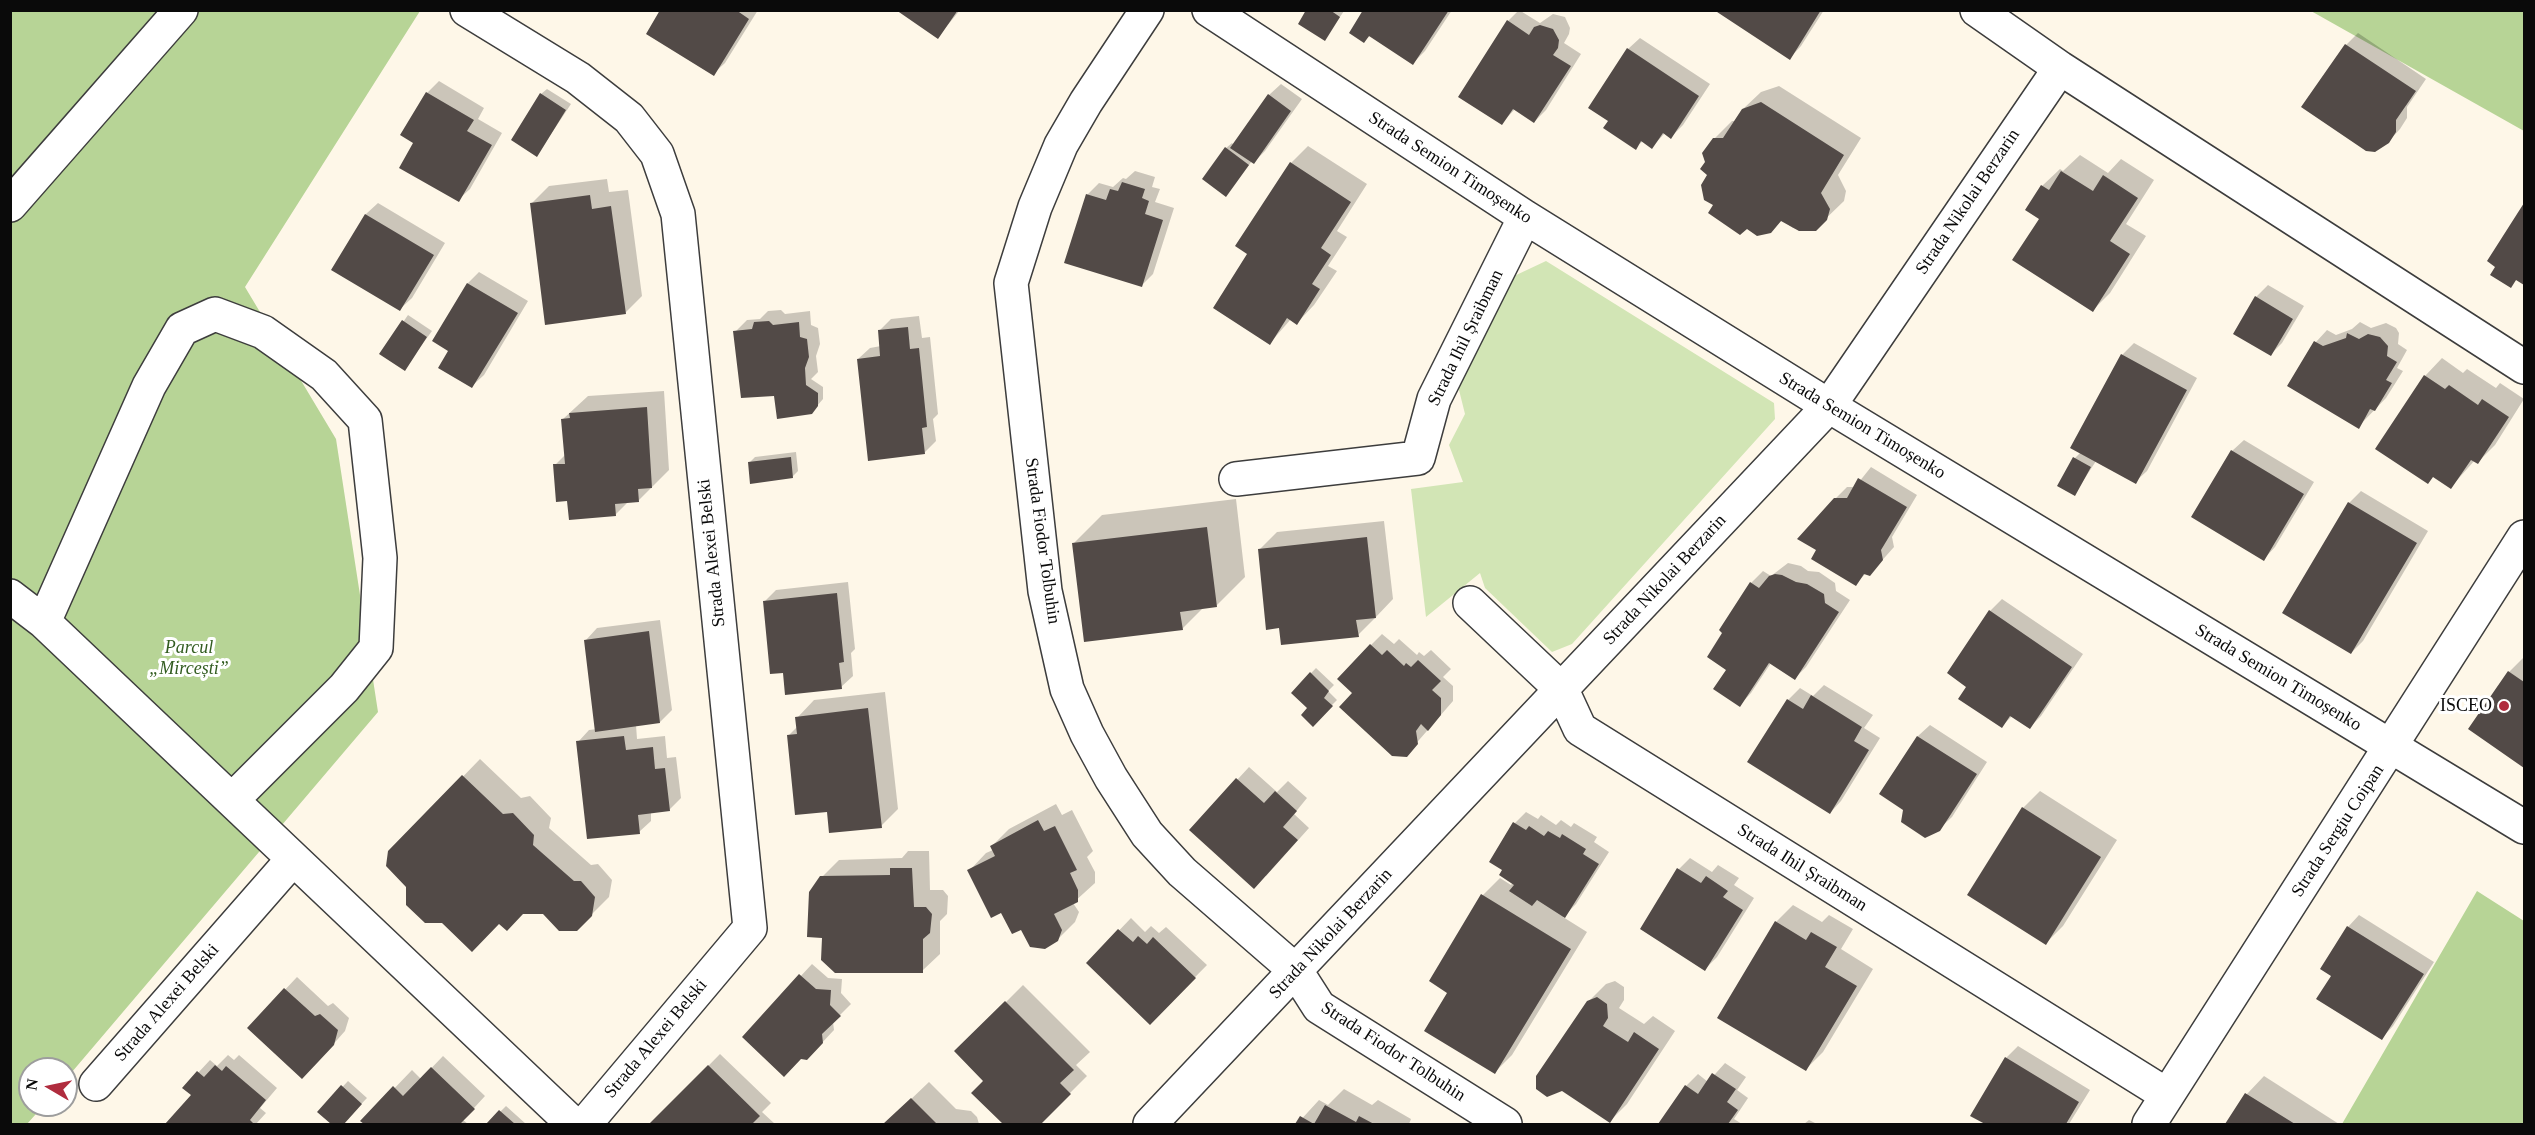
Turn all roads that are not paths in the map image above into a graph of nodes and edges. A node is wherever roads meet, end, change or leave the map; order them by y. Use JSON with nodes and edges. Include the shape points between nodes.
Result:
{"nodes":[{"id":1,"x":181,"y":10,"type":"edge"},
{"id":2,"x":1147,"y":10,"type":"edge"},
{"id":3,"x":1209,"y":10,"type":"edge"},
{"id":4,"x":1977,"y":10,"type":"edge"},
{"id":5,"x":472,"y":13,"type":"edge"},
{"id":6,"x":2060,"y":68,"type":"junction"},
{"id":7,"x":10,"y":205,"type":"edge"},
{"id":8,"x":1525,"y":218,"type":"junction"},
{"id":9,"x":2524,"y":367,"type":"edge"},
{"id":10,"x":1829,"y":406,"type":"junction"},
{"id":11,"x":1236,"y":479,"type":"dead end"},
{"id":12,"x":2524,"y":537,"type":"edge"},
{"id":13,"x":10,"y":596,"type":"edge"},
{"id":14,"x":1470,"y":603,"type":"dead end"},
{"id":15,"x":44,"y":622,"type":"junction"},
{"id":16,"x":1562,"y":690,"type":"junction"},
{"id":17,"x":2392,"y":747,"type":"junction"},
{"id":18,"x":232,"y":799,"type":"junction"},
{"id":19,"x":2524,"y":827,"type":"edge"},
{"id":20,"x":293,"y":859,"type":"junction"},
{"id":21,"x":1296,"y":971,"type":"junction"},
{"id":22,"x":96,"y":1084,"type":"dead end"},
{"id":23,"x":2167,"y":1095,"type":"junction"},
{"id":24,"x":573,"y":1125,"type":"edge"},
{"id":25,"x":585,"y":1125,"type":"edge"},
{"id":26,"x":1150,"y":1125,"type":"edge"},
{"id":27,"x":1505,"y":1125,"type":"edge"},
{"id":28,"x":2149,"y":1125,"type":"edge"}],
"edges":[{"from":1,"to":7,"type":"street"},
{"from":2,"to":21,"type":"street","name":"Strada Fiodor Tolbuhin","via":[[1061,145],[1035,207],[1011,283],[1045,591],[1067,689],[1106,770],[1141,824],[1182,872]]},
{"from":3,"to":8,"type":"street","name":"Strada Semion Timoșenko"},
{"from":4,"to":6,"type":"street"},
{"from":5,"to":25,"type":"street","name":"Strada Alexei Belski","via":[[578,78],[629,118],[657,154],[678,214],[750,928]]},
{"from":6,"to":9,"type":"street"},
{"from":6,"to":10,"type":"street","name":"Strada Nikolai Berzarin"},
{"from":8,"to":10,"type":"street","name":"Strada Semion Timoșenko"},
{"from":8,"to":11,"type":"street","name":"Strada Ihil Șraibman","via":[[1434,399],[1418,458]]},
{"from":10,"to":16,"type":"street","name":"Strada Nikolai Berzarin"},
{"from":10,"to":17,"type":"street","name":"Strada Semion Timoșenko"},
{"from":12,"to":17,"type":"street","name":"Strada Sergiu Coipan"},
{"from":13,"to":15,"type":"street"},
{"from":14,"to":16,"type":"street","name":"Strada Ihil Șraibman"},
{"from":15,"to":18,"type":"street"},
{"from":15,"to":18,"type":"street","via":[[149,386],[182,329],[215,314],[263,332],[324,375],[365,420],[380,558],[376,648],[344,688]]},
{"from":16,"to":21,"type":"street","name":"Strada Nikolai Berzarin"},
{"from":16,"to":23,"type":"street","name":"Strada Ihil Șraibman","via":[[1580,729]]},
{"from":17,"to":19,"type":"street","name":"Strada Semion Timoșenko"},
{"from":17,"to":23,"type":"street","name":"Strada Sergiu Coipan"},
{"from":18,"to":20,"type":"street"},
{"from":20,"to":22,"type":"street","name":"Strada Alexei Belski"},
{"from":20,"to":24,"type":"street"},
{"from":21,"to":26,"type":"street","name":"Strada Nikolai Berzarin"},
{"from":21,"to":27,"type":"street","name":"Strada Fiodor Tolbuhin","via":[[1319,1007]]},
{"from":23,"to":28,"type":"street","name":"Strada Sergiu Coipan"}]}
